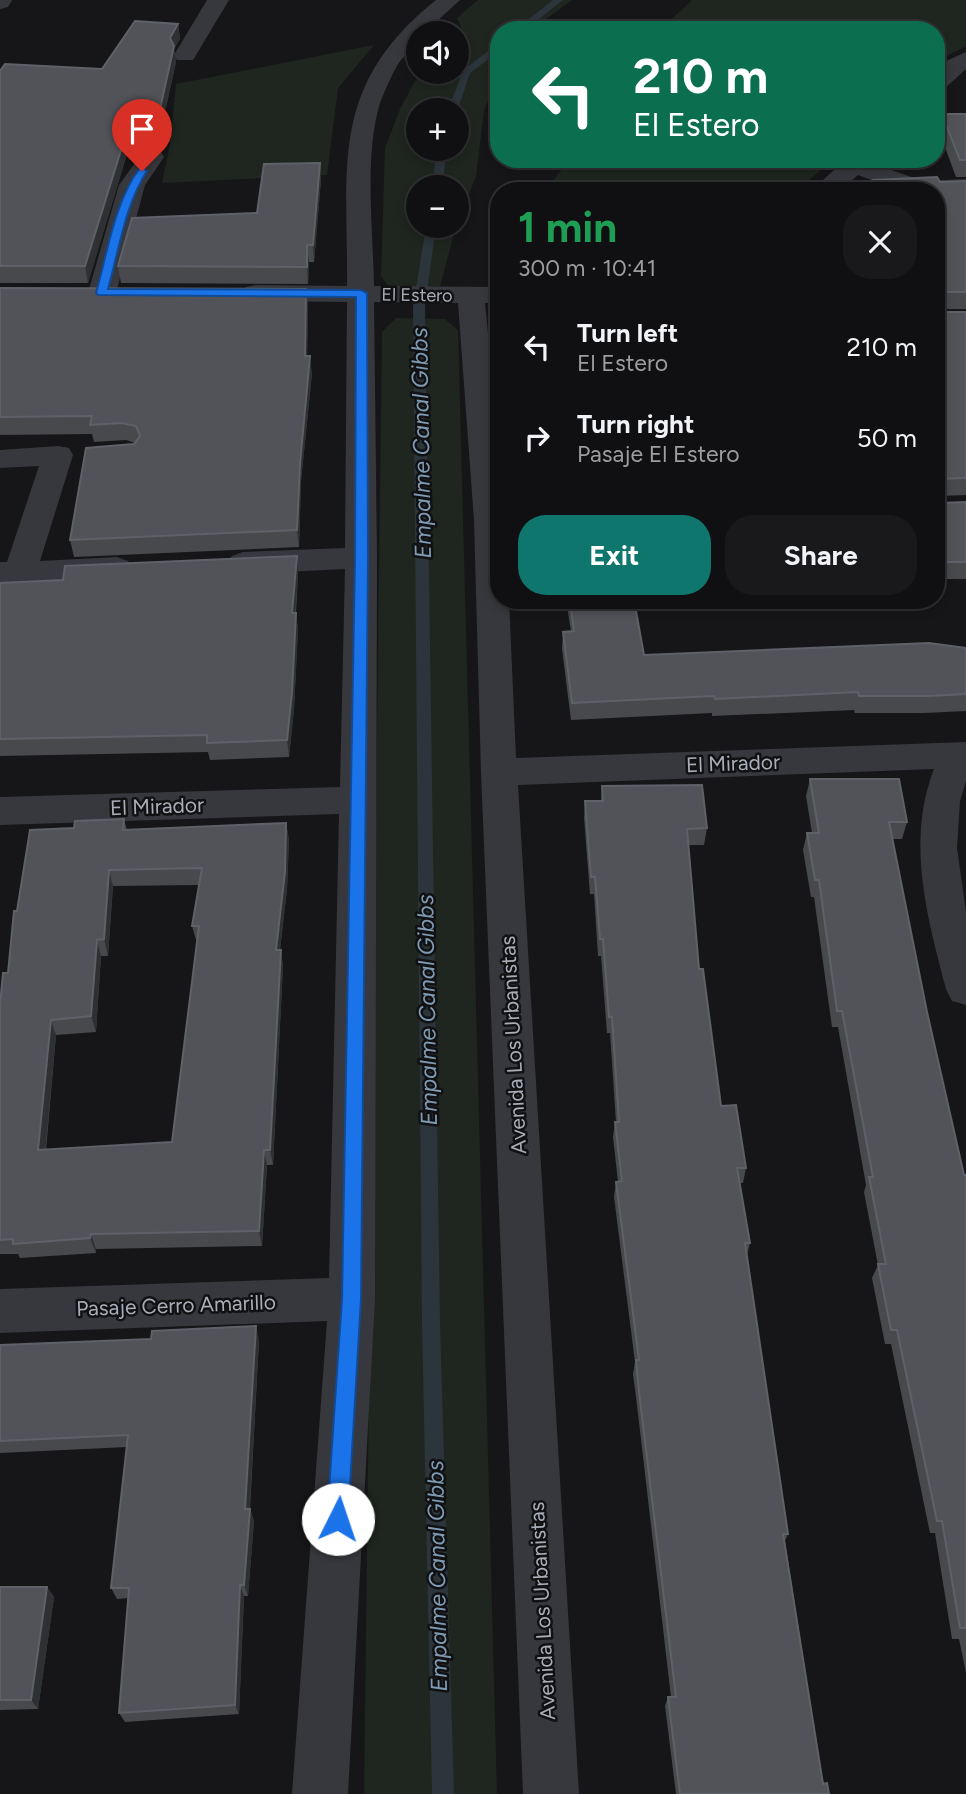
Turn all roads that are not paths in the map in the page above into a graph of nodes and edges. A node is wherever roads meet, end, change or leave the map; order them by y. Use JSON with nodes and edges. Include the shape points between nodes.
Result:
{"nodes":[{"id":1,"x":218,"y":0,"type":"edge"},
{"id":2,"x":449,"y":0,"type":"edge"},
{"id":3,"x":185,"y":55,"type":"dead end"},
{"id":4,"x":966,"y":59,"type":"edge"},
{"id":5,"x":945,"y":75,"type":"edge"},
{"id":6,"x":152,"y":157,"type":"dead end"},
{"id":7,"x":851,"y":168,"type":"edge"},
{"id":8,"x":872,"y":168,"type":"edge"},
{"id":9,"x":835,"y":182,"type":"edge"},
{"id":10,"x":905,"y":182,"type":"edge"},
{"id":11,"x":966,"y":187,"type":"edge"},
{"id":12,"x":945,"y":188,"type":"edge"},
{"id":13,"x":129,"y":293,"type":"edge"},
{"id":14,"x":225,"y":293,"type":"edge"},
{"id":15,"x":371,"y":294,"type":"junction"},
{"id":16,"x":472,"y":296,"type":"edge"},
{"id":17,"x":0,"y":459,"type":"edge"},
{"id":18,"x":490,"y":471,"type":"edge"},
{"id":19,"x":361,"y":558,"type":"junction"},
{"id":20,"x":211,"y":564,"type":"edge"},
{"id":21,"x":143,"y":567,"type":"edge"},
{"id":22,"x":10,"y":573,"type":"edge"},
{"id":23,"x":496,"y":609,"type":"edge"},
{"id":24,"x":962,"y":755,"type":"edge"},
{"id":25,"x":499,"y":772,"type":"junction"},
{"id":26,"x":356,"y":800,"type":"junction"},
{"id":27,"x":0,"y":811,"type":"edge"},
{"id":28,"x":966,"y":989,"type":"edge"},
{"id":29,"x":352,"y":1299,"type":"junction"},
{"id":30,"x":0,"y":1311,"type":"edge"},
{"id":31,"x":320,"y":1794,"type":"edge"},
{"id":32,"x":551,"y":1794,"type":"edge"}],
"edges":[{"from":1,"to":3,"type":"street"},
{"from":2,"to":15,"type":"street","via":[[404,40],[366,104],[360,149]]},
{"from":4,"to":5,"type":"street"},
{"from":6,"to":13,"type":"street","via":[[132,186],[89,293]]},
{"from":7,"to":9,"type":"street"},
{"from":8,"to":10,"type":"street"},
{"from":11,"to":12,"type":"street"},
{"from":14,"to":15,"type":"street","name":"El Estero"},
{"from":15,"to":16,"type":"street","name":"El Estero"},
{"from":15,"to":19,"type":"street"},
{"from":16,"to":18,"type":"street","name":"Avenida Los Urbanistas"},
{"from":17,"to":22,"type":"street","via":[[71,454]]},
{"from":19,"to":20,"type":"street"},
{"from":19,"to":26,"type":"street"},
{"from":21,"to":22,"type":"street"},
{"from":23,"to":25,"type":"street","name":"Avenida Los Urbanistas"},
{"from":24,"to":25,"type":"street","name":"El Mirador"},
{"from":24,"to":28,"type":"street","via":[[942,801],[939,860]]},
{"from":25,"to":32,"type":"street","name":"Avenida Los Urbanistas"},
{"from":26,"to":27,"type":"street","name":"El Mirador"},
{"from":26,"to":29,"type":"street"},
{"from":29,"to":30,"type":"street","name":"Pasaje Cerro Amarillo"},
{"from":29,"to":31,"type":"street"}]}
